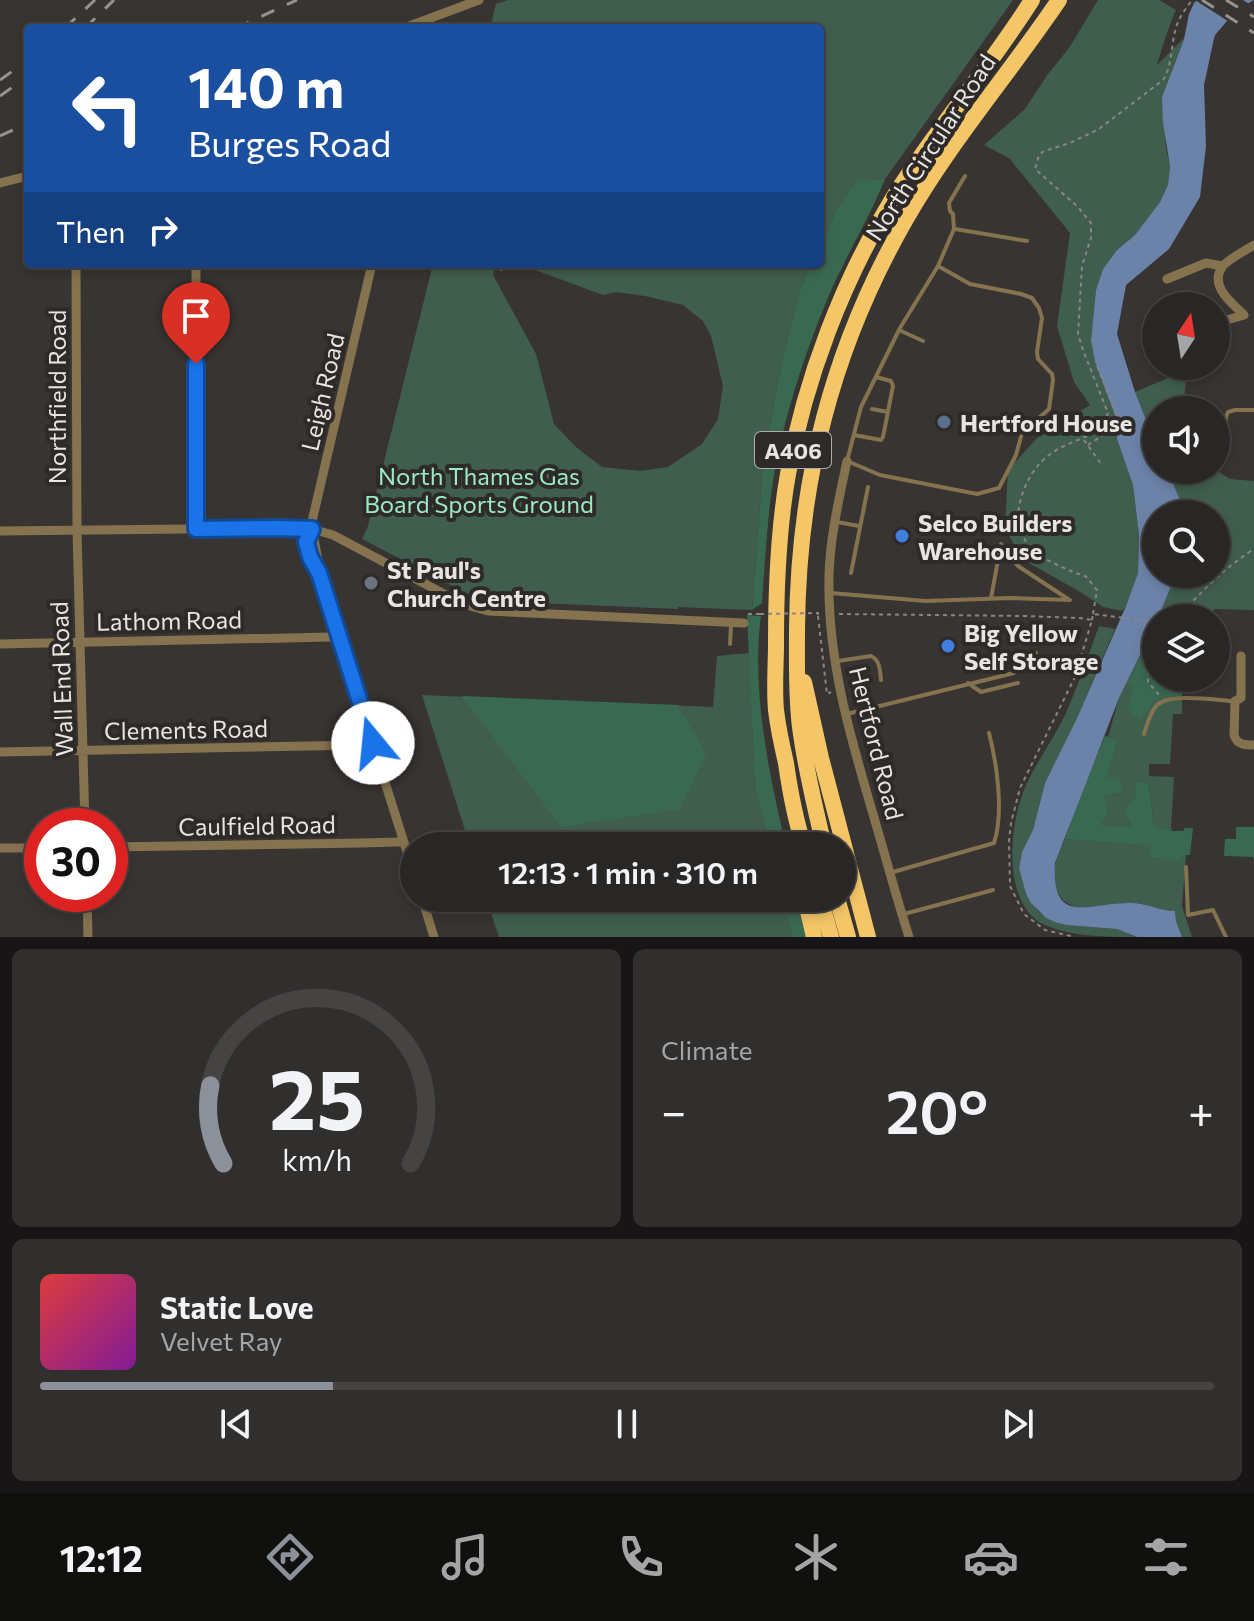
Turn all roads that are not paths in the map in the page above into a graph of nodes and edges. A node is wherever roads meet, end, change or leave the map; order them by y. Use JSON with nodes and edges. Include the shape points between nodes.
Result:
{"nodes":[{"id":1,"x":479,"y":0,"type":"edge"},
{"id":2,"x":1032,"y":0,"type":"edge"},
{"id":3,"x":1059,"y":0,"type":"edge"},
{"id":4,"x":422,"y":24,"type":"edge"},
{"id":5,"x":965,"y":176,"type":"dead end"},
{"id":6,"x":24,"y":177,"type":"edge"},
{"id":7,"x":0,"y":183,"type":"edge"},
{"id":8,"x":954,"y":229,"type":"junction"},
{"id":9,"x":1027,"y":241,"type":"dead end"},
{"id":10,"x":1254,"y":245,"type":"edge"},
{"id":11,"x":938,"y":266,"type":"junction"},
{"id":12,"x":1222,"y":266,"type":"junction"},
{"id":13,"x":76,"y":268,"type":"edge"},
{"id":14,"x":196,"y":268,"type":"edge"},
{"id":15,"x":371,"y":268,"type":"edge"},
{"id":16,"x":1167,"y":279,"type":"dead end"},
{"id":17,"x":1222,"y":292,"type":"edge"},
{"id":18,"x":1230,"y":301,"type":"edge"},
{"id":19,"x":1230,"y":319,"type":"edge"},
{"id":20,"x":899,"y":330,"type":"junction"},
{"id":21,"x":923,"y":341,"type":"dead end"},
{"id":22,"x":876,"y":377,"type":"junction"},
{"id":23,"x":872,"y":409,"type":"dead end"},
{"id":24,"x":1254,"y":410,"type":"edge"},
{"id":25,"x":1230,"y":411,"type":"edge"},
{"id":26,"x":888,"y":412,"type":"junction"},
{"id":27,"x":854,"y":435,"type":"junction"},
{"id":28,"x":847,"y":461,"type":"junction"},
{"id":29,"x":868,"y":487,"type":"dead end"},
{"id":30,"x":835,"y":521,"type":"junction"},
{"id":31,"x":859,"y":526,"type":"junction"},
{"id":32,"x":196,"y":529,"type":"junction"},
{"id":33,"x":312,"y":529,"type":"junction"},
{"id":34,"x":0,"y":531,"type":"edge"},
{"id":35,"x":77,"y":531,"type":"junction"},
{"id":36,"x":851,"y":573,"type":"dead end"},
{"id":37,"x":829,"y":592,"type":"junction"},
{"id":38,"x":991,"y":598,"type":"junction"},
{"id":39,"x":731,"y":622,"type":"junction"},
{"id":40,"x":744,"y":623,"type":"dead end"},
{"id":41,"x":339,"y":635,"type":"junction"},
{"id":42,"x":80,"y":642,"type":"junction"},
{"id":43,"x":0,"y":644,"type":"edge"},
{"id":44,"x":730,"y":644,"type":"dead end"},
{"id":45,"x":1036,"y":653,"type":"dead end"},
{"id":46,"x":1241,"y":656,"type":"dead end"},
{"id":47,"x":797,"y":657,"type":"junction"},
{"id":48,"x":836,"y":662,"type":"junction"},
{"id":49,"x":881,"y":680,"type":"dead end"},
{"id":50,"x":968,"y":683,"type":"junction"},
{"id":51,"x":1018,"y":683,"type":"dead end"},
{"id":52,"x":1235,"y":701,"type":"junction"},
{"id":53,"x":776,"y":709,"type":"junction"},
{"id":54,"x":845,"y":715,"type":"junction"},
{"id":55,"x":989,"y":733,"type":"dead end"},
{"id":56,"x":1144,"y":734,"type":"dead end"},
{"id":57,"x":373,"y":743,"type":"junction"},
{"id":58,"x":1254,"y":745,"type":"edge"},
{"id":59,"x":83,"y":750,"type":"junction"},
{"id":60,"x":0,"y":752,"type":"edge"},
{"id":61,"x":85,"y":808,"type":"edge"},
{"id":62,"x":400,"y":832,"type":"edge"},
{"id":63,"x":790,"y":832,"type":"edge"},
{"id":64,"x":800,"y":832,"type":"edge"},
{"id":65,"x":821,"y":832,"type":"edge"},
{"id":66,"x":400,"y":841,"type":"edge"},
{"id":67,"x":128,"y":847,"type":"edge"},
{"id":68,"x":0,"y":848,"type":"edge"},
{"id":69,"x":24,"y":848,"type":"edge"},
{"id":70,"x":1186,"y":867,"type":"dead end"},
{"id":71,"x":890,"y":873,"type":"junction"},
{"id":72,"x":993,"y":890,"type":"dead end"},
{"id":73,"x":87,"y":912,"type":"edge"},
{"id":74,"x":426,"y":912,"type":"edge"},
{"id":75,"x":808,"y":912,"type":"edge"},
{"id":76,"x":830,"y":912,"type":"edge"},
{"id":77,"x":835,"y":912,"type":"edge"},
{"id":78,"x":902,"y":915,"type":"junction"},
{"id":79,"x":88,"y":937,"type":"edge"},
{"id":80,"x":434,"y":937,"type":"edge"},
{"id":81,"x":814,"y":937,"type":"edge"},
{"id":82,"x":831,"y":937,"type":"edge"},
{"id":83,"x":848,"y":937,"type":"edge"},
{"id":84,"x":868,"y":937,"type":"edge"},
{"id":85,"x":909,"y":937,"type":"edge"},
{"id":86,"x":1226,"y":937,"type":"edge"}],
"edges":[{"from":1,"to":4,"type":"street"},
{"from":2,"to":53,"type":"highway","name":"North Circular Road","number":"A406","via":[[888,208],[818,358],[788,475],[780,535]]},
{"from":3,"to":47,"type":"highway","name":"North Circular Road","number":"A406","via":[[906,219],[860,313],[822,420],[809,478],[801,537]]},
{"from":5,"to":8,"type":"lane","via":[[949,203]]},
{"from":6,"to":7,"type":"street"},
{"from":8,"to":9,"type":"lane"},
{"from":8,"to":11,"type":"lane"},
{"from":10,"to":12,"type":"street"},
{"from":11,"to":20,"type":"lane"},
{"from":11,"to":28,"type":"lane","via":[[970,284],[1032,298],[1042,318],[1038,359],[1053,380],[1049,409],[1022,433],[999,488],[977,494],[880,475]]},
{"from":12,"to":16,"type":"street","via":[[1206,263]]},
{"from":12,"to":17,"type":"street","via":[[1218,280]]},
{"from":13,"to":35,"type":"street","name":"Northfield Road"},
{"from":14,"to":32,"type":"street"},
{"from":15,"to":33,"type":"street","name":"Leigh Road"},
{"from":18,"to":19,"type":"street","via":[[1244,315]]},
{"from":20,"to":21,"type":"lane"},
{"from":20,"to":22,"type":"lane"},
{"from":22,"to":26,"type":"lane","via":[[893,383]]},
{"from":22,"to":27,"type":"lane"},
{"from":23,"to":26,"type":"lane"},
{"from":24,"to":25,"type":"lane"},
{"from":26,"to":27,"type":"lane","via":[[881,440]]},
{"from":27,"to":28,"type":"lane"},
{"from":28,"to":30,"type":"street","name":"Hertford Road"},
{"from":29,"to":31,"type":"lane"},
{"from":30,"to":31,"type":"lane"},
{"from":30,"to":37,"type":"street","name":"Hertford Road"},
{"from":31,"to":36,"type":"lane"},
{"from":32,"to":33,"type":"street"},
{"from":32,"to":35,"type":"street"},
{"from":33,"to":39,"type":"street","via":[[463,604],[488,611]]},
{"from":33,"to":41,"type":"street","name":"Leigh Road","via":[[306,542]]},
{"from":34,"to":35,"type":"street"},
{"from":35,"to":42,"type":"street","name":"Wall End Road"},
{"from":37,"to":38,"type":"lane","via":[[925,601]]},
{"from":37,"to":48,"type":"street","name":"Hertford Road"},
{"from":38,"to":38,"type":"lane","via":[[1010,598],[1070,600],[1018,566],[1001,544]]},
{"from":39,"to":40,"type":"street"},
{"from":39,"to":44,"type":"lane"},
{"from":41,"to":42,"type":"street","name":"Lathom Road"},
{"from":41,"to":57,"type":"street","name":"Leigh Road"},
{"from":42,"to":43,"type":"street","name":"Lathom Road"},
{"from":42,"to":59,"type":"street","name":"Wall End Road"},
{"from":45,"to":50,"type":"lane","via":[[1026,656],[1014,673]]},
{"from":46,"to":52,"type":"street","via":[[1241,698]]},
{"from":47,"to":65,"type":"highway","name":"North Circular Road","number":"A406","via":[[799,725]]},
{"from":47,"to":84,"type":"highway","number":"A406"},
{"from":48,"to":49,"type":"lane","via":[[871,656],[879,664]]},
{"from":48,"to":54,"type":"street","name":"Hertford Road"},
{"from":50,"to":51,"type":"lane","via":[[981,692]]},
{"from":50,"to":54,"type":"lane"},
{"from":52,"to":56,"type":"lane","via":[[1165,701],[1155,708]]},
{"from":52,"to":58,"type":"street","via":[[1236,740]]},
{"from":53,"to":63,"type":"highway","number":"A406","via":[[782,801]]},
{"from":53,"to":64,"type":"highway","name":"North Circular Road","number":"A406"},
{"from":54,"to":71,"type":"street","name":"Hertford Road"},
{"from":55,"to":71,"type":"lane","via":[[996,762],[994,843]]},
{"from":57,"to":59,"type":"street","name":"Clements Road"},
{"from":57,"to":62,"type":"street","name":"Leigh Road"},
{"from":59,"to":60,"type":"street","name":"Clements Road"},
{"from":59,"to":61,"type":"street","name":"Wall End Road"},
{"from":66,"to":67,"type":"street","name":"Caulfield Road"},
{"from":68,"to":69,"type":"street"},
{"from":70,"to":86,"type":"lane","via":[[1188,915],[1213,910]]},
{"from":71,"to":78,"type":"street","name":"Hertford Road"},
{"from":72,"to":78,"type":"lane"},
{"from":73,"to":79,"type":"street"},
{"from":74,"to":80,"type":"street"},
{"from":75,"to":81,"type":"highway"},
{"from":76,"to":82,"type":"highway"},
{"from":77,"to":83,"type":"highway"},
{"from":78,"to":85,"type":"street","name":"Hertford Road"}]}
